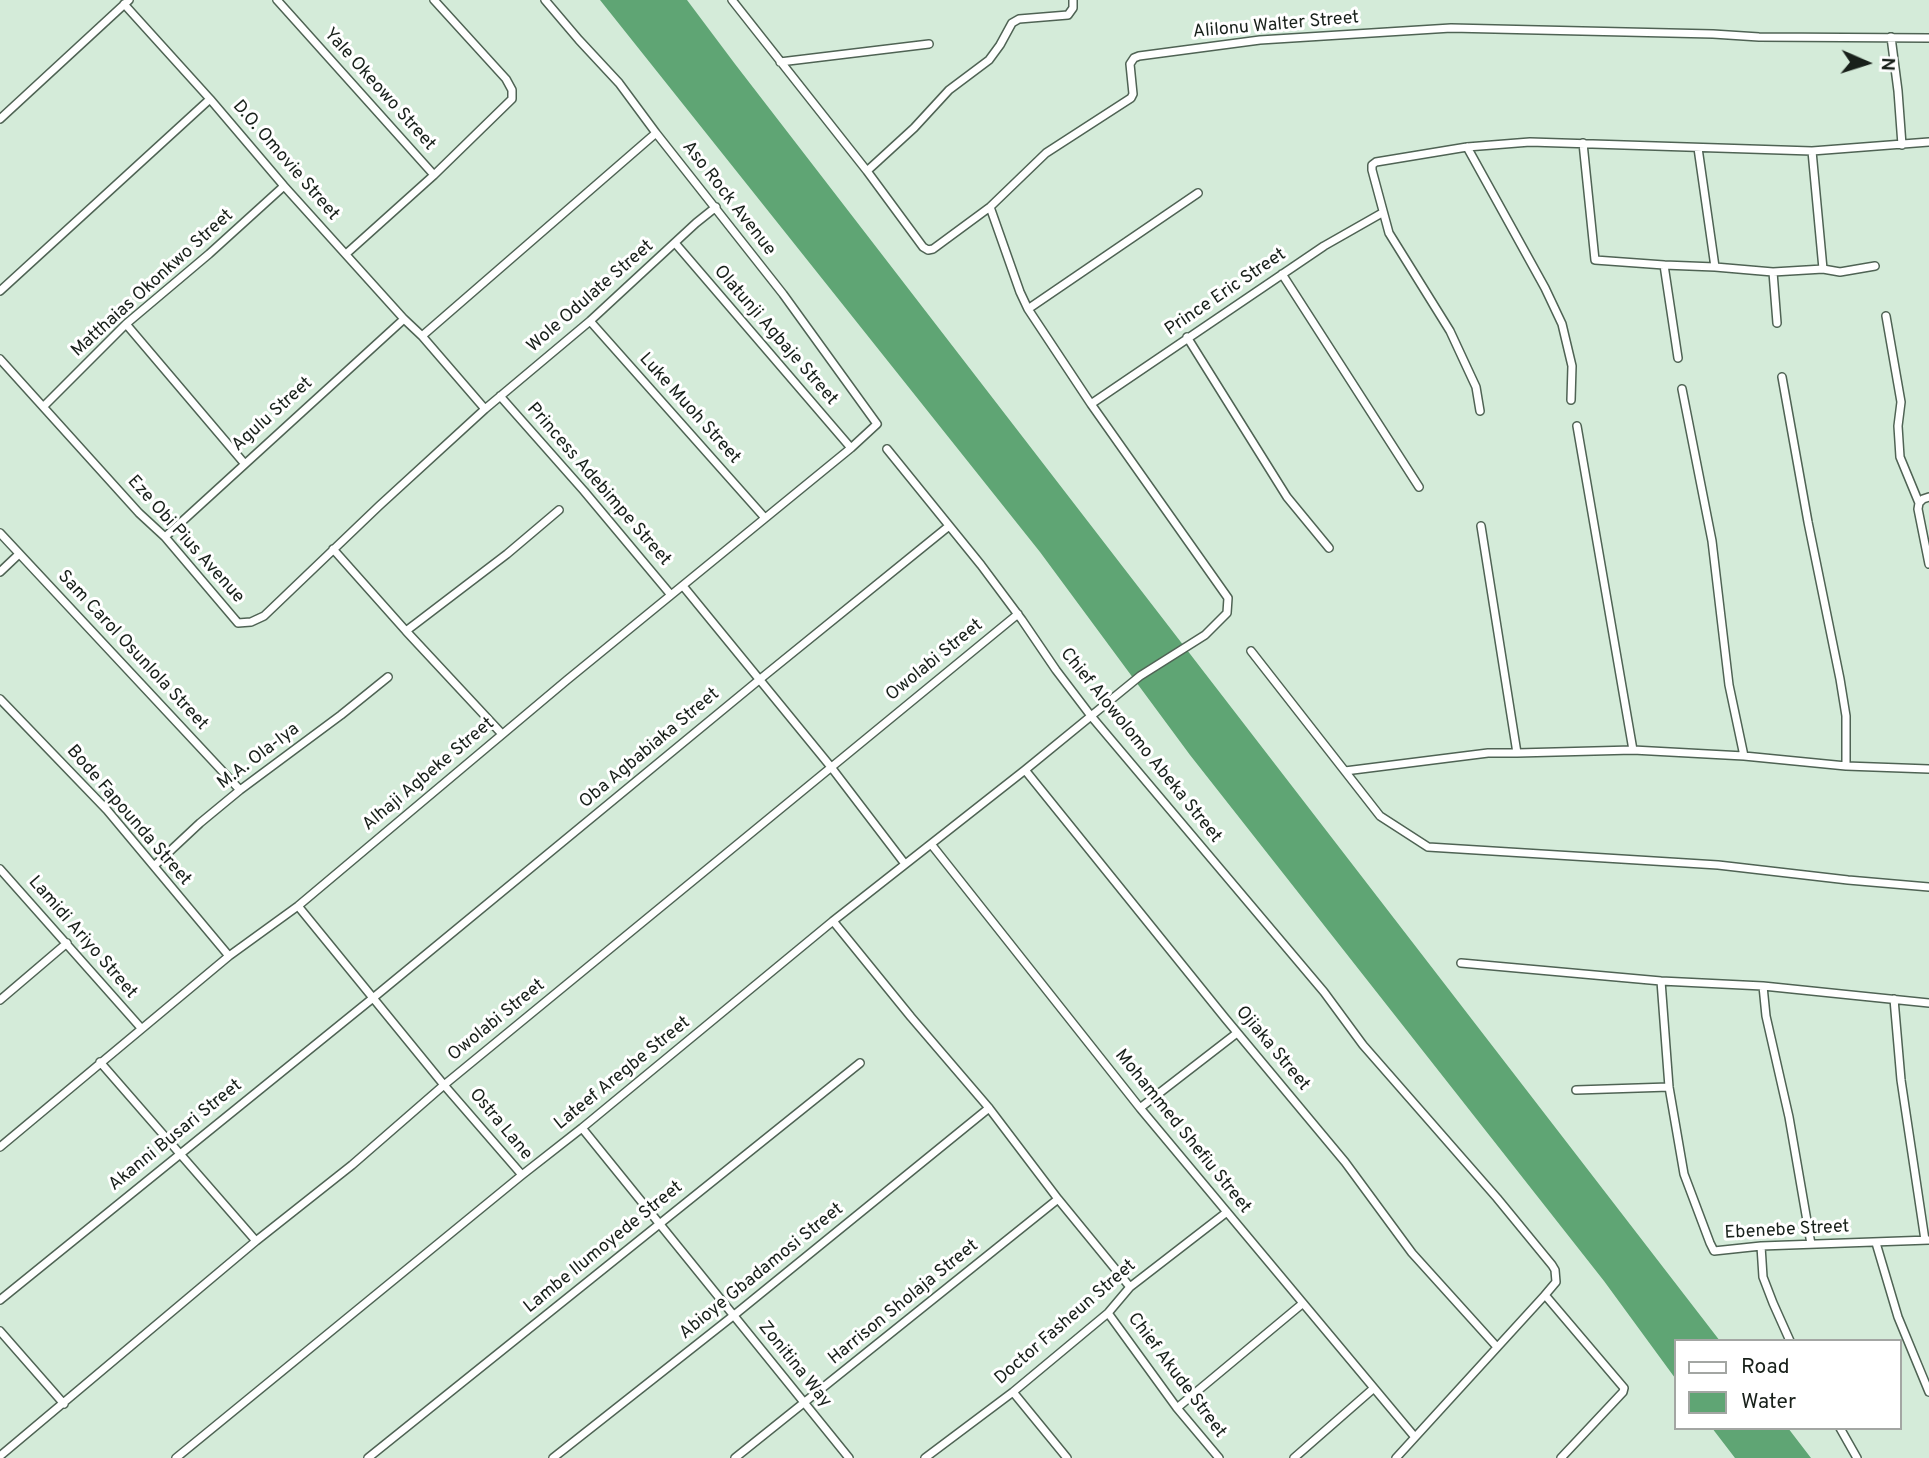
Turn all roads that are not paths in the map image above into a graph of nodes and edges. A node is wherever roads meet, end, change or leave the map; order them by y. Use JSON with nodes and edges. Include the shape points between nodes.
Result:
{"nodes":[{"id":1,"x":277,"y":0,"type":"edge"},
{"id":2,"x":434,"y":0,"type":"edge"},
{"id":3,"x":545,"y":0,"type":"edge"},
{"id":4,"x":732,"y":0,"type":"edge"},
{"id":5,"x":1073,"y":0,"type":"edge"},
{"id":6,"x":127,"y":2,"type":"edge"},
{"id":7,"x":1891,"y":37,"type":"junction"},
{"id":8,"x":1929,"y":38,"type":"edge"},
{"id":9,"x":929,"y":44,"type":"dead end"},
{"id":10,"x":780,"y":62,"type":"junction"},
{"id":11,"x":210,"y":99,"type":"junction"},
{"id":12,"x":0,"y":119,"type":"edge"},
{"id":13,"x":656,"y":133,"type":"junction"},
{"id":14,"x":1929,"y":142,"type":"edge"},
{"id":15,"x":1583,"y":144,"type":"junction"},
{"id":16,"x":1902,"y":145,"type":"junction"},
{"id":17,"x":1467,"y":147,"type":"junction"},
{"id":18,"x":1698,"y":148,"type":"junction"},
{"id":19,"x":1812,"y":151,"type":"junction"},
{"id":20,"x":867,"y":171,"type":"junction"},
{"id":21,"x":434,"y":175,"type":"junction"},
{"id":22,"x":284,"y":186,"type":"junction"},
{"id":23,"x":1198,"y":193,"type":"dead end"},
{"id":24,"x":716,"y":207,"type":"junction"},
{"id":25,"x":990,"y":207,"type":"junction"},
{"id":26,"x":1382,"y":213,"type":"junction"},
{"id":27,"x":675,"y":243,"type":"junction"},
{"id":28,"x":346,"y":254,"type":"junction"},
{"id":29,"x":1664,"y":265,"type":"junction"},
{"id":30,"x":1875,"y":265,"type":"dead end"},
{"id":31,"x":1715,"y":267,"type":"junction"},
{"id":32,"x":1823,"y":269,"type":"junction"},
{"id":33,"x":1773,"y":272,"type":"junction"},
{"id":34,"x":1282,"y":274,"type":"junction"},
{"id":35,"x":0,"y":291,"type":"edge"},
{"id":36,"x":1028,"y":309,"type":"junction"},
{"id":37,"x":1886,"y":316,"type":"dead end"},
{"id":38,"x":404,"y":319,"type":"junction"},
{"id":39,"x":590,"y":321,"type":"junction"},
{"id":40,"x":1777,"y":323,"type":"dead end"},
{"id":41,"x":126,"y":324,"type":"junction"},
{"id":42,"x":422,"y":336,"type":"junction"},
{"id":43,"x":1187,"y":337,"type":"junction"},
{"id":44,"x":1678,"y":358,"type":"dead end"},
{"id":45,"x":0,"y":359,"type":"edge"},
{"id":46,"x":1782,"y":377,"type":"dead end"},
{"id":47,"x":1682,"y":389,"type":"dead end"},
{"id":48,"x":500,"y":396,"type":"junction"},
{"id":49,"x":1571,"y":400,"type":"dead end"},
{"id":50,"x":1091,"y":404,"type":"junction"},
{"id":51,"x":44,"y":406,"type":"junction"},
{"id":52,"x":485,"y":409,"type":"junction"},
{"id":53,"x":1480,"y":411,"type":"dead end"},
{"id":54,"x":877,"y":424,"type":"joint"},
{"id":55,"x":1577,"y":426,"type":"dead end"},
{"id":56,"x":851,"y":448,"type":"junction"},
{"id":57,"x":887,"y":449,"type":"dead end"},
{"id":58,"x":244,"y":463,"type":"junction"},
{"id":59,"x":1419,"y":487,"type":"dead end"},
{"id":60,"x":1929,"y":498,"type":"edge"},
{"id":61,"x":1919,"y":503,"type":"junction"},
{"id":62,"x":559,"y":510,"type":"dead end"},
{"id":63,"x":765,"y":518,"type":"junction"},
{"id":64,"x":949,"y":526,"type":"junction"},
{"id":65,"x":1481,"y":526,"type":"dead end"},
{"id":66,"x":0,"y":533,"type":"edge"},
{"id":67,"x":165,"y":537,"type":"junction"},
{"id":68,"x":1329,"y":548,"type":"dead end"},
{"id":69,"x":333,"y":549,"type":"junction"},
{"id":70,"x":19,"y":554,"type":"junction"},
{"id":71,"x":1929,"y":564,"type":"edge"},
{"id":72,"x":0,"y":572,"type":"edge"},
{"id":73,"x":683,"y":586,"type":"junction"},
{"id":74,"x":671,"y":596,"type":"junction"},
{"id":75,"x":1018,"y":614,"type":"junction"},
{"id":76,"x":406,"y":631,"type":"junction"},
{"id":77,"x":1251,"y":651,"type":"dead end"},
{"id":78,"x":388,"y":677,"type":"dead end"},
{"id":79,"x":759,"y":680,"type":"junction"},
{"id":80,"x":0,"y":699,"type":"edge"},
{"id":81,"x":1091,"y":716,"type":"junction"},
{"id":82,"x":502,"y":734,"type":"junction"},
{"id":83,"x":1633,"y":750,"type":"junction"},
{"id":84,"x":1517,"y":753,"type":"junction"},
{"id":85,"x":1744,"y":756,"type":"junction"},
{"id":86,"x":1846,"y":766,"type":"junction"},
{"id":87,"x":831,"y":767,"type":"junction"},
{"id":88,"x":1929,"y":769,"type":"edge"},
{"id":89,"x":1026,"y":770,"type":"junction"},
{"id":90,"x":1345,"y":771,"type":"junction"},
{"id":91,"x":240,"y":790,"type":"junction"},
{"id":92,"x":931,"y":844,"type":"junction"},
{"id":93,"x":905,"y":864,"type":"junction"},
{"id":94,"x":154,"y":866,"type":"junction"},
{"id":95,"x":0,"y":869,"type":"edge"},
{"id":96,"x":1929,"y":887,"type":"edge"},
{"id":97,"x":298,"y":906,"type":"junction"},
{"id":98,"x":833,"y":921,"type":"junction"},
{"id":99,"x":66,"y":943,"type":"junction"},
{"id":100,"x":229,"y":956,"type":"junction"},
{"id":101,"x":1461,"y":963,"type":"dead end"},
{"id":102,"x":1661,"y":981,"type":"junction"},
{"id":103,"x":1763,"y":986,"type":"junction"},
{"id":104,"x":373,"y":998,"type":"junction"},
{"id":105,"x":1894,"y":999,"type":"junction"},
{"id":106,"x":0,"y":1000,"type":"edge"},
{"id":107,"x":1929,"y":1003,"type":"edge"},
{"id":108,"x":141,"y":1028,"type":"junction"},
{"id":109,"x":1237,"y":1033,"type":"junction"},
{"id":110,"x":100,"y":1062,"type":"junction"},
{"id":111,"x":860,"y":1063,"type":"dead end"},
{"id":112,"x":444,"y":1085,"type":"junction"},
{"id":113,"x":1669,"y":1087,"type":"junction"},
{"id":114,"x":1576,"y":1090,"type":"dead end"},
{"id":115,"x":989,"y":1108,"type":"junction"},
{"id":116,"x":1140,"y":1108,"type":"junction"},
{"id":117,"x":582,"y":1128,"type":"junction"},
{"id":118,"x":0,"y":1147,"type":"edge"},
{"id":119,"x":179,"y":1154,"type":"junction"},
{"id":120,"x":522,"y":1175,"type":"junction"},
{"id":121,"x":1058,"y":1199,"type":"junction"},
{"id":122,"x":1227,"y":1212,"type":"junction"},
{"id":123,"x":660,"y":1224,"type":"junction"},
{"id":124,"x":1927,"y":1240,"type":"edge"},
{"id":125,"x":256,"y":1241,"type":"junction"},
{"id":126,"x":1876,"y":1243,"type":"junction"},
{"id":127,"x":1811,"y":1244,"type":"junction"},
{"id":128,"x":1761,"y":1246,"type":"junction"},
{"id":129,"x":1130,"y":1287,"type":"junction"},
{"id":130,"x":1545,"y":1295,"type":"junction"},
{"id":131,"x":0,"y":1300,"type":"edge"},
{"id":132,"x":1302,"y":1304,"type":"junction"},
{"id":133,"x":1108,"y":1313,"type":"junction"},
{"id":134,"x":733,"y":1316,"type":"junction"},
{"id":135,"x":0,"y":1331,"type":"edge"},
{"id":136,"x":1789,"y":1339,"type":"edge"},
{"id":137,"x":1497,"y":1347,"type":"junction"},
{"id":138,"x":1374,"y":1388,"type":"junction"},
{"id":139,"x":1013,"y":1392,"type":"junction"},
{"id":140,"x":1929,"y":1392,"type":"edge"},
{"id":141,"x":805,"y":1403,"type":"junction"},
{"id":142,"x":64,"y":1404,"type":"junction"},
{"id":143,"x":1177,"y":1408,"type":"junction"},
{"id":144,"x":1841,"y":1430,"type":"edge"},
{"id":145,"x":1415,"y":1436,"type":"junction"},
{"id":146,"x":0,"y":1456,"type":"edge"},
{"id":147,"x":176,"y":1458,"type":"edge"},
{"id":148,"x":368,"y":1458,"type":"edge"},
{"id":149,"x":553,"y":1458,"type":"edge"},
{"id":150,"x":735,"y":1458,"type":"edge"},
{"id":151,"x":849,"y":1458,"type":"edge"},
{"id":152,"x":925,"y":1458,"type":"edge"},
{"id":153,"x":1068,"y":1458,"type":"edge"},
{"id":154,"x":1219,"y":1458,"type":"edge"},
{"id":155,"x":1294,"y":1458,"type":"edge"},
{"id":156,"x":1396,"y":1458,"type":"edge"},
{"id":157,"x":1561,"y":1458,"type":"edge"},
{"id":158,"x":1857,"y":1458,"type":"edge"}],
"edges":[{"from":1,"to":21,"type":"street","name":"Yale Okeowo Street"},
{"from":2,"to":21,"type":"street","via":[[512,90],[512,99]]},
{"from":3,"to":13,"type":"street","name":"Aso Rock Avenue","via":[[619,83]]},
{"from":4,"to":10,"type":"street"},
{"from":5,"to":20,"type":"street","via":[[1068,15],[1012,23],[989,60],[949,90]]},
{"from":6,"to":11,"type":"street","name":"D.O. Omovie Street"},
{"from":6,"to":12,"type":"street"},
{"from":7,"to":8,"type":"street","name":"Alilonu Walter Street"},
{"from":7,"to":16,"type":"street"},
{"from":7,"to":25,"type":"street","name":"Alilonu Walter Street","via":[[1451,28],[1259,40],[1139,56],[1130,64],[1131,98],[1046,153]]},
{"from":9,"to":10,"type":"street"},
{"from":10,"to":20,"type":"street"},
{"from":11,"to":22,"type":"street","name":"D.O. Omovie Street"},
{"from":11,"to":35,"type":"street"},
{"from":13,"to":24,"type":"street","name":"Aso Rock Avenue"},
{"from":13,"to":42,"type":"street"},
{"from":14,"to":16,"type":"street"},
{"from":15,"to":17,"type":"street"},
{"from":15,"to":18,"type":"street"},
{"from":15,"to":29,"type":"street","via":[[1595,260]]},
{"from":16,"to":19,"type":"street"},
{"from":17,"to":26,"type":"street","via":[[1372,165]]},
{"from":17,"to":49,"type":"street","via":[[1562,324],[1572,366]]},
{"from":18,"to":19,"type":"street"},
{"from":18,"to":31,"type":"street"},
{"from":19,"to":32,"type":"street"},
{"from":20,"to":25,"type":"street","name":"Alilonu Walter Street","via":[[928,250]]},
{"from":21,"to":28,"type":"street","name":"Yale Okeowo Street"},
{"from":22,"to":28,"type":"street","name":"D.O. Omovie Street"},
{"from":22,"to":41,"type":"street","name":"Matthaias Okonkwo Street"},
{"from":23,"to":36,"type":"street"},
{"from":24,"to":27,"type":"street","name":"Wole Odulate Street"},
{"from":24,"to":54,"type":"street","name":"Aso Rock Avenue"},
{"from":25,"to":36,"type":"street","name":"Lateef Aregbe Street"},
{"from":26,"to":34,"type":"street","name":"Prince Eric Street"},
{"from":26,"to":53,"type":"street","via":[[1400,254],[1450,331],[1476,387]]},
{"from":27,"to":39,"type":"street","name":"Wole Odulate Street"},
{"from":27,"to":56,"type":"street","name":"Olatunji Agbaje Street"},
{"from":28,"to":38,"type":"street","name":"D.O. Omovie Street"},
{"from":29,"to":31,"type":"street"},
{"from":29,"to":44,"type":"street"},
{"from":30,"to":32,"type":"street","via":[[1840,272]]},
{"from":31,"to":33,"type":"street"},
{"from":32,"to":33,"type":"street"},
{"from":33,"to":40,"type":"street"},
{"from":34,"to":43,"type":"street","name":"Prince Eric Street"},
{"from":34,"to":59,"type":"street"},
{"from":36,"to":50,"type":"street","name":"Lateef Aregbe Street"},
{"from":37,"to":61,"type":"street","via":[[1901,402],[1900,457]]},
{"from":38,"to":42,"type":"street","name":"D.O. Omovie Street"},
{"from":38,"to":58,"type":"street","name":"Agulu Street"},
{"from":39,"to":48,"type":"street","name":"Wole Odulate Street"},
{"from":39,"to":63,"type":"street","name":"Luke Muoh Street"},
{"from":41,"to":51,"type":"street","name":"Matthaias Okonkwo Street"},
{"from":41,"to":58,"type":"street"},
{"from":42,"to":52,"type":"street","name":"D.O. Omovie Street"},
{"from":43,"to":50,"type":"street","name":"Prince Eric Street"},
{"from":43,"to":68,"type":"street","via":[[1287,497]]},
{"from":45,"to":51,"type":"street","name":"Eze Obi Pius Avenue"},
{"from":46,"to":86,"type":"street","via":[[1840,679]]},
{"from":47,"to":85,"type":"street","via":[[1712,541],[1729,685]]},
{"from":48,"to":52,"type":"street","name":"Wole Odulate Street"},
{"from":48,"to":74,"type":"street","name":"Princess Adebimpe Street"},
{"from":50,"to":81,"type":"street","name":"Lateef Aregbe Street","via":[[1228,598],[1227,613],[1205,635]]},
{"from":51,"to":67,"type":"street","name":"Eze Obi Pius Avenue"},
{"from":52,"to":69,"type":"street","name":"Eze Obi Pius Avenue"},
{"from":54,"to":56,"type":"street","name":"Alhaji Agbeke Street"},
{"from":55,"to":83,"type":"street"},
{"from":56,"to":63,"type":"street","name":"Alhaji Agbeke Street"},
{"from":57,"to":64,"type":"street","name":"Chief Alowolomo Abeka Street"},
{"from":58,"to":67,"type":"street","name":"Agulu Street"},
{"from":60,"to":61,"type":"street"},
{"from":61,"to":71,"type":"street"},
{"from":62,"to":76,"type":"street"},
{"from":63,"to":73,"type":"street","name":"Alhaji Agbeke Street"},
{"from":64,"to":75,"type":"street","name":"Chief Alowolomo Abeka Street"},
{"from":64,"to":79,"type":"street","name":"Oba Agbabiaka Street"},
{"from":65,"to":84,"type":"street"},
{"from":66,"to":70,"type":"street","name":"Sam Carol Osunlola Street"},
{"from":67,"to":69,"type":"street","name":"Eze Obi Pius Avenue","via":[[238,623],[264,616]]},
{"from":69,"to":76,"type":"street"},
{"from":70,"to":72,"type":"street"},
{"from":70,"to":91,"type":"street","name":"Sam Carol Osunlola Street"},
{"from":73,"to":74,"type":"street","name":"Alhaji Agbeke Street"},
{"from":73,"to":79,"type":"street"},
{"from":74,"to":82,"type":"street","name":"Alhaji Agbeke Street"},
{"from":75,"to":81,"type":"street","name":"Chief Alowolomo Abeka Street"},
{"from":75,"to":87,"type":"street","name":"Owolabi Street"},
{"from":76,"to":82,"type":"street"},
{"from":77,"to":90,"type":"street"},
{"from":78,"to":91,"type":"street","name":"M.A. Ola-Iya"},
{"from":79,"to":87,"type":"street"},
{"from":79,"to":104,"type":"street","name":"Oba Agbabiaka Street"},
{"from":80,"to":94,"type":"street","name":"Bode Fapounda Street"},
{"from":81,"to":89,"type":"street","name":"Lateef Aregbe Street"},
{"from":81,"to":130,"type":"street","name":"Chief Alowolomo Abeka Street","via":[[1555,1270],[1556,1282]]},
{"from":82,"to":97,"type":"street","name":"Alhaji Agbeke Street"},
{"from":83,"to":84,"type":"street"},
{"from":83,"to":85,"type":"street"},
{"from":84,"to":90,"type":"street"},
{"from":85,"to":86,"type":"street"},
{"from":86,"to":88,"type":"street"},
{"from":87,"to":93,"type":"street"},
{"from":87,"to":112,"type":"street","name":"Owolabi Street"},
{"from":89,"to":92,"type":"street","name":"Lateef Aregbe Street"},
{"from":89,"to":109,"type":"street","name":"Ojiaka Street"},
{"from":90,"to":96,"type":"street","via":[[1380,816],[1428,847],[1718,865]]},
{"from":91,"to":94,"type":"street","name":"M.A. Ola-Iya"},
{"from":92,"to":93,"type":"street","name":"Lateef Aregbe Street"},
{"from":92,"to":116,"type":"street","name":"Mohammed Shefiu Street"},
{"from":93,"to":98,"type":"street","name":"Lateef Aregbe Street"},
{"from":94,"to":100,"type":"street","name":"Bode Fapounda Street"},
{"from":95,"to":99,"type":"street","name":"Lamidi Ariyo Street"},
{"from":97,"to":100,"type":"street","name":"Alhaji Agbeke Street"},
{"from":97,"to":104,"type":"street","name":"Ostra Lane"},
{"from":98,"to":115,"type":"street"},
{"from":98,"to":117,"type":"street","name":"Lateef Aregbe Street"},
{"from":99,"to":106,"type":"street"},
{"from":99,"to":108,"type":"street","name":"Lamidi Ariyo Street"},
{"from":100,"to":108,"type":"street","name":"Alhaji Agbeke Street"},
{"from":101,"to":102,"type":"street"},
{"from":102,"to":103,"type":"street"},
{"from":102,"to":113,"type":"street","name":"Ebenebe Street"},
{"from":103,"to":105,"type":"street"},
{"from":103,"to":127,"type":"street"},
{"from":104,"to":112,"type":"street","name":"Ostra Lane"},
{"from":104,"to":119,"type":"street","name":"Akanni Busari Street"},
{"from":105,"to":107,"type":"street"},
{"from":105,"to":124,"type":"street","via":[[1901,1080]]},
{"from":108,"to":110,"type":"street","name":"Alhaji Agbeke Street"},
{"from":109,"to":116,"type":"street"},
{"from":109,"to":137,"type":"street","name":"Ojiaka Street","via":[[1345,1162],[1412,1253]]},
{"from":110,"to":118,"type":"street","name":"Alhaji Agbeke Street"},
{"from":110,"to":119,"type":"street"},
{"from":111,"to":123,"type":"street","name":"Lambe Ilumoyede Street"},
{"from":112,"to":120,"type":"street","name":"Ostra Lane"},
{"from":112,"to":125,"type":"street","name":"Owolabi Street"},
{"from":113,"to":114,"type":"street"},
{"from":113,"to":128,"type":"street","name":"Ebenebe Street","via":[[1685,1174],[1714,1251]]},
{"from":115,"to":121,"type":"street"},
{"from":115,"to":134,"type":"street","name":"Abioye Gbadamosi Street"},
{"from":116,"to":122,"type":"street","name":"Mohammed Shefiu Street"},
{"from":117,"to":120,"type":"street","name":"Lateef Aregbe Street"},
{"from":117,"to":123,"type":"street","name":"Zonitina Way"},
{"from":119,"to":125,"type":"street"},
{"from":119,"to":131,"type":"street","name":"Akanni Busari Street"},
{"from":120,"to":147,"type":"street","name":"Lateef Aregbe Street"},
{"from":121,"to":129,"type":"street"},
{"from":121,"to":141,"type":"street","name":"Harrison Sholaja Street"},
{"from":122,"to":129,"type":"street","name":"Doctor Fasheun Street"},
{"from":122,"to":132,"type":"street","name":"Mohammed Shefiu Street"},
{"from":123,"to":134,"type":"street","name":"Zonitina Way"},
{"from":123,"to":148,"type":"street","name":"Lambe Ilumoyede Street"},
{"from":124,"to":126,"type":"street","name":"Ebenebe Street"},
{"from":125,"to":142,"type":"street","name":"Owolabi Street"},
{"from":126,"to":127,"type":"street","name":"Ebenebe Street"},
{"from":126,"to":140,"type":"street","via":[[1898,1317]]},
{"from":127,"to":128,"type":"street","name":"Ebenebe Street"},
{"from":128,"to":136,"type":"street","via":[[1763,1277]]},
{"from":129,"to":133,"type":"street","name":"Doctor Fasheun Street"},
{"from":130,"to":137,"type":"street"},
{"from":130,"to":157,"type":"street","via":[[1624,1388]]},
{"from":132,"to":138,"type":"street","name":"Mohammed Shefiu Street"},
{"from":132,"to":143,"type":"street"},
{"from":133,"to":139,"type":"street","name":"Doctor Fasheun Street"},
{"from":133,"to":143,"type":"street","name":"Chief Akude Street"},
{"from":134,"to":141,"type":"street","name":"Zonitina Way"},
{"from":134,"to":149,"type":"street","name":"Abioye Gbadamosi Street"},
{"from":135,"to":142,"type":"street"},
{"from":137,"to":145,"type":"street"},
{"from":138,"to":145,"type":"street","name":"Mohammed Shefiu Street"},
{"from":138,"to":155,"type":"street"},
{"from":139,"to":152,"type":"street","name":"Doctor Fasheun Street"},
{"from":139,"to":153,"type":"street"},
{"from":141,"to":150,"type":"street","name":"Harrison Sholaja Street"},
{"from":141,"to":151,"type":"street","name":"Zonitina Way"},
{"from":142,"to":146,"type":"street","name":"Owolabi Street"},
{"from":143,"to":154,"type":"street","name":"Chief Akude Street"},
{"from":144,"to":158,"type":"street"},
{"from":145,"to":156,"type":"street"}]}
